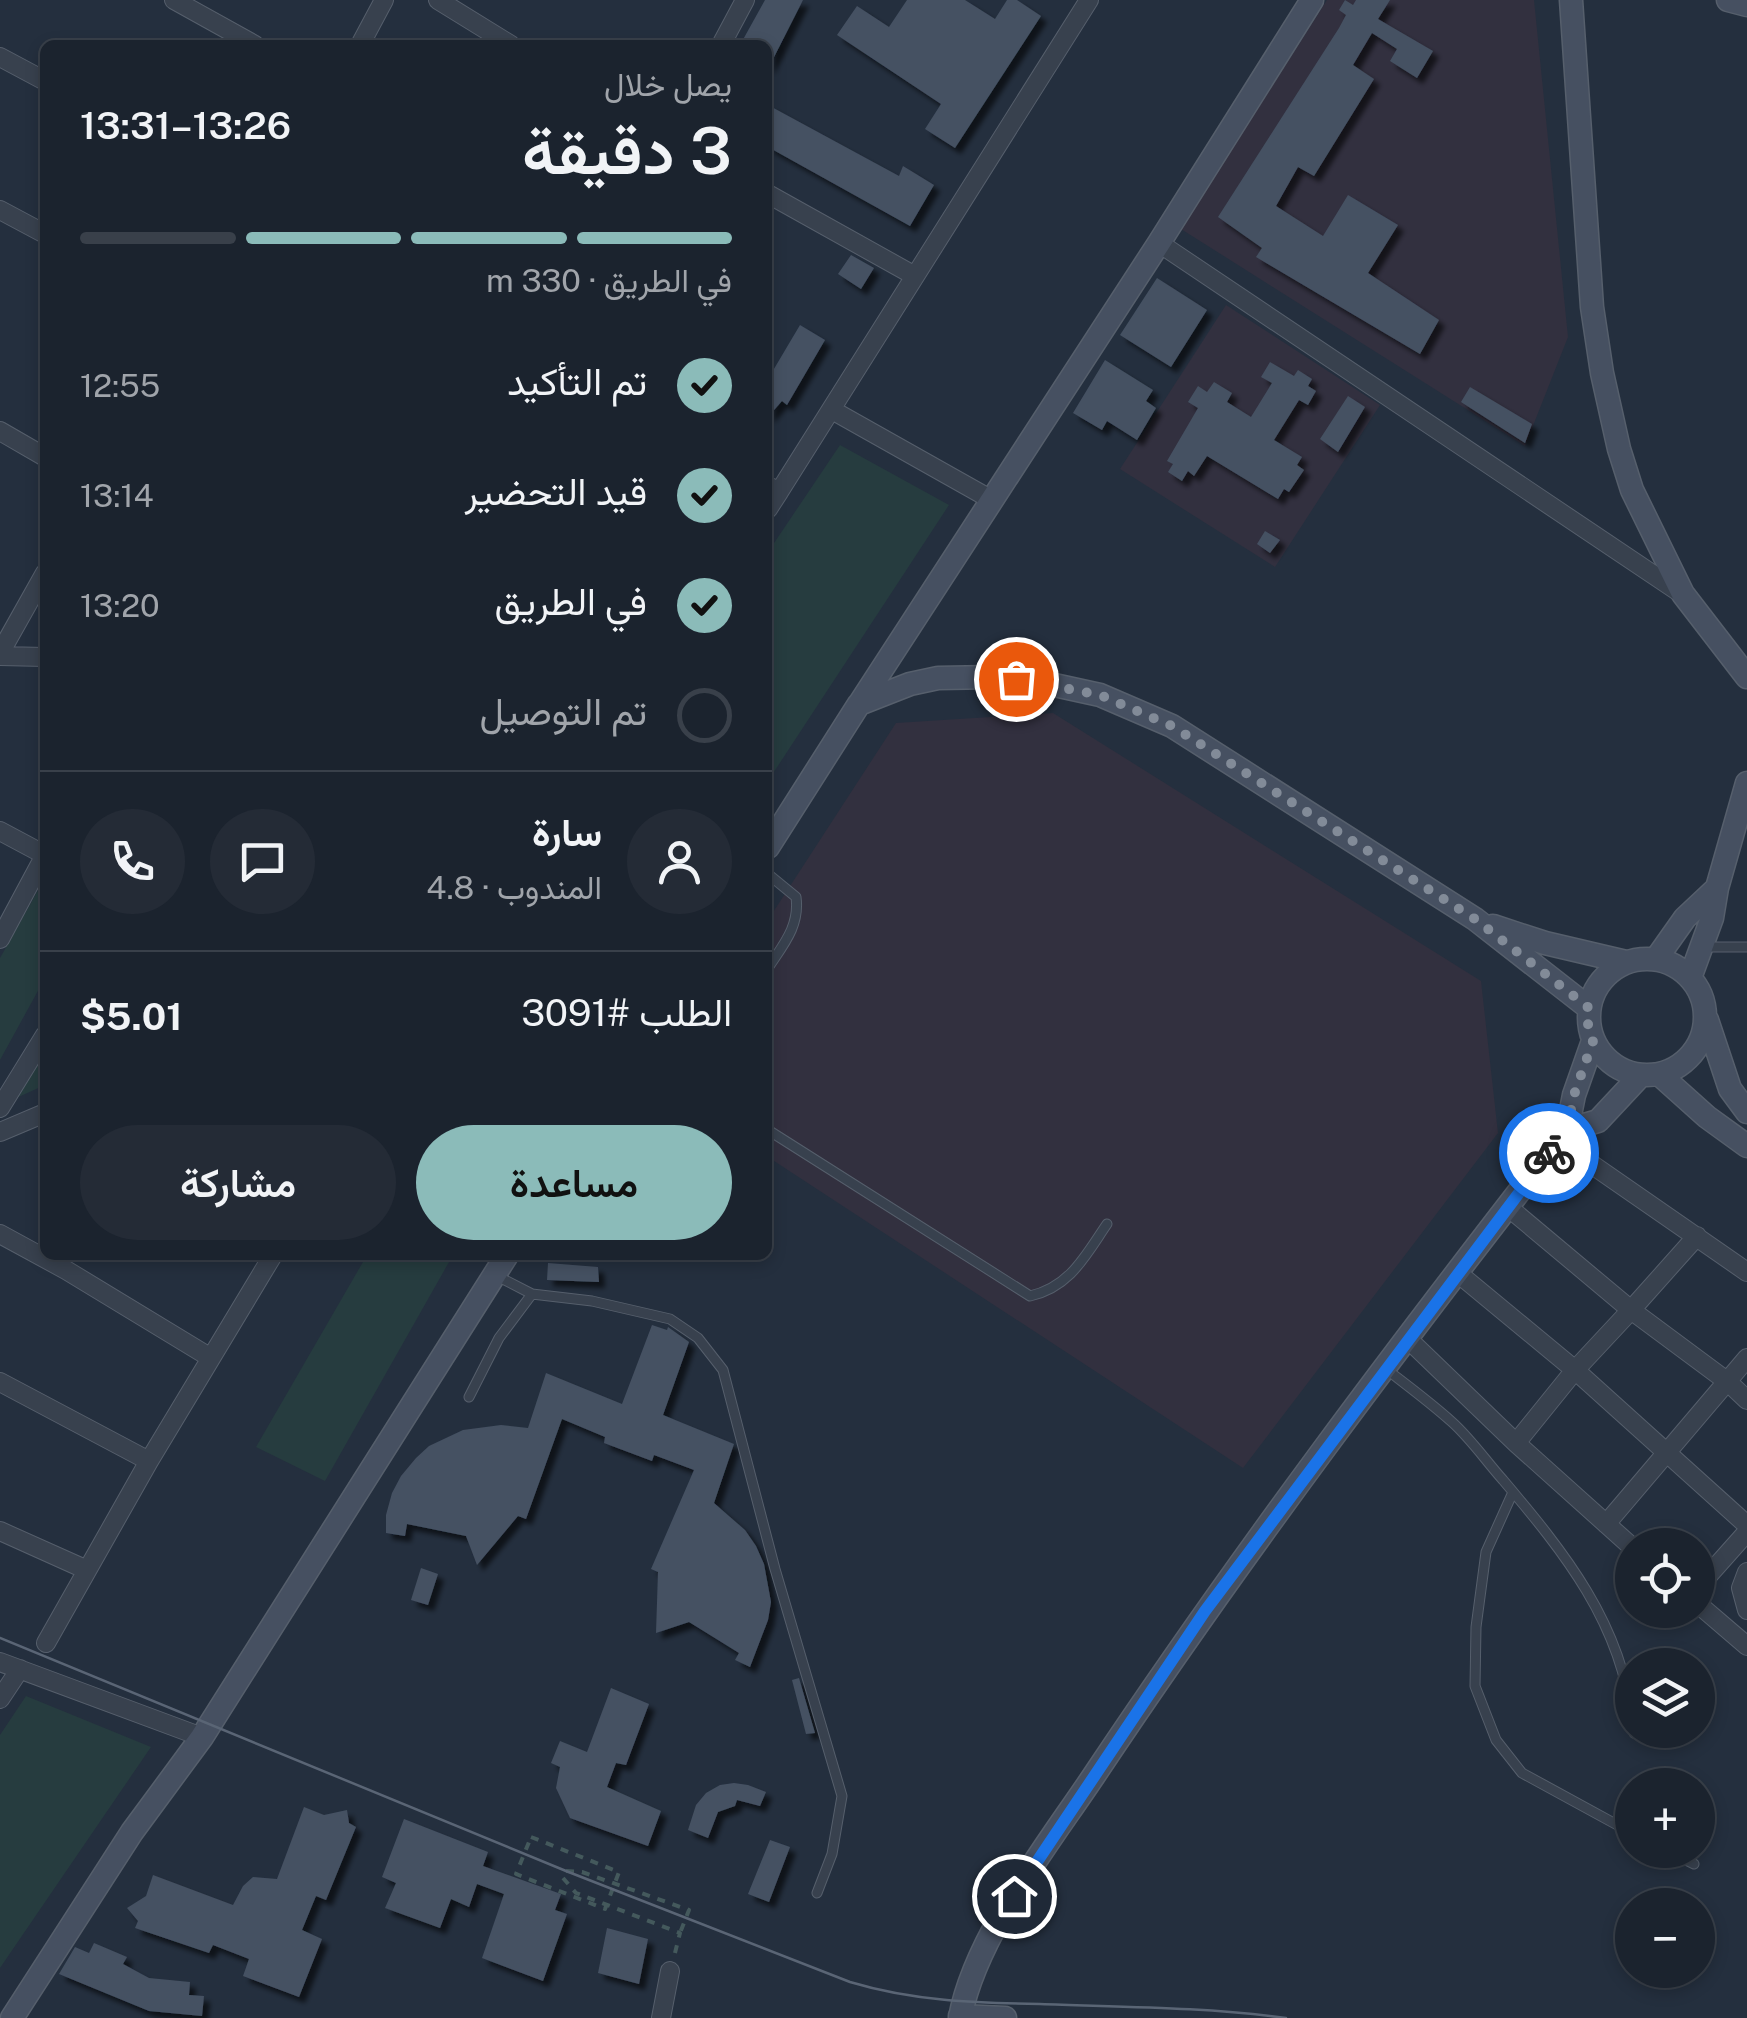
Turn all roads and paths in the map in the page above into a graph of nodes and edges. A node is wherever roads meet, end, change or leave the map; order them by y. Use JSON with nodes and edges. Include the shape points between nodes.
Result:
{"nodes":[{"id":1,"x":174,"y":0,"type":"edge"},
{"id":2,"x":384,"y":0,"type":"edge"},
{"id":3,"x":438,"y":0,"type":"edge"},
{"id":4,"x":745,"y":0,"type":"edge"},
{"id":5,"x":1090,"y":0,"type":"edge"},
{"id":6,"x":1312,"y":0,"type":"edge"},
{"id":7,"x":1570,"y":0,"type":"edge"},
{"id":8,"x":1728,"y":0,"type":"edge"},
{"id":9,"x":1747,"y":5,"type":"edge"},
{"id":10,"x":245,"y":40,"type":"edge"},
{"id":11,"x":363,"y":40,"type":"edge"},
{"id":12,"x":504,"y":40,"type":"edge"},
{"id":13,"x":724,"y":40,"type":"edge"},
{"id":14,"x":0,"y":56,"type":"edge"},
{"id":15,"x":40,"y":79,"type":"edge"},
{"id":16,"x":772,"y":196,"type":"edge"},
{"id":17,"x":0,"y":210,"type":"edge"},
{"id":18,"x":40,"y":231,"type":"edge"},
{"id":19,"x":1159,"y":243,"type":"junction"},
{"id":20,"x":915,"y":276,"type":"junction"},
{"id":21,"x":832,"y":410,"type":"junction"},
{"id":22,"x":0,"y":431,"type":"edge"},
{"id":23,"x":40,"y":454,"type":"edge"},
{"id":24,"x":774,"y":489,"type":"edge"},
{"id":25,"x":992,"y":500,"type":"junction"},
{"id":26,"x":40,"y":583,"type":"edge"},
{"id":27,"x":1682,"y":594,"type":"junction"},
{"id":28,"x":0,"y":654,"type":"edge"},
{"id":29,"x":40,"y":657,"type":"edge"},
{"id":30,"x":1747,"y":677,"type":"edge"},
{"id":31,"x":860,"y":704,"type":"junction"},
{"id":32,"x":1747,"y":782,"type":"edge"},
{"id":33,"x":0,"y":831,"type":"edge"},
{"id":34,"x":772,"y":842,"type":"edge"},
{"id":35,"x":40,"y":852,"type":"edge"},
{"id":36,"x":40,"y":864,"type":"edge"},
{"id":37,"x":772,"y":877,"type":"edge"},
{"id":38,"x":1717,"y":888,"type":"junction"},
{"id":39,"x":1475,"y":919,"type":"junction"},
{"id":40,"x":0,"y":939,"type":"edge"},
{"id":41,"x":1702,"y":947,"type":"junction"},
{"id":42,"x":1747,"y":947,"type":"edge"},
{"id":43,"x":1656,"y":959,"type":"junction"},
{"id":44,"x":772,"y":962,"type":"edge"},
{"id":45,"x":1626,"y":962,"type":"junction"},
{"id":46,"x":1690,"y":978,"type":"junction"},
{"id":47,"x":1589,"y":1008,"type":"junction"},
{"id":48,"x":1706,"y":1016,"type":"junction"},
{"id":49,"x":1593,"y":1041,"type":"junction"},
{"id":50,"x":40,"y":1044,"type":"edge"},
{"id":51,"x":1650,"y":1075,"type":"junction"},
{"id":52,"x":0,"y":1108,"type":"edge"},
{"id":53,"x":1747,"y":1112,"type":"edge"},
{"id":54,"x":40,"y":1115,"type":"edge"},
{"id":55,"x":0,"y":1132,"type":"edge"},
{"id":56,"x":772,"y":1133,"type":"edge"},
{"id":57,"x":1562,"y":1135,"type":"junction"},
{"id":58,"x":1747,"y":1146,"type":"edge"},
{"id":59,"x":1508,"y":1208,"type":"junction"},
{"id":60,"x":1107,"y":1224,"type":"dead end"},
{"id":61,"x":0,"y":1234,"type":"edge"},
{"id":62,"x":1697,"y":1236,"type":"junction"},
{"id":63,"x":40,"y":1250,"type":"edge"},
{"id":64,"x":271,"y":1260,"type":"edge"},
{"id":65,"x":70,"y":1262,"type":"edge"},
{"id":66,"x":500,"y":1265,"type":"edge"},
{"id":67,"x":1747,"y":1272,"type":"edge"},
{"id":68,"x":1459,"y":1274,"type":"junction"},
{"id":69,"x":532,"y":1294,"type":"junction"},
{"id":70,"x":1631,"y":1310,"type":"junction"},
{"id":71,"x":1408,"y":1339,"type":"junction"},
{"id":72,"x":211,"y":1358,"type":"junction"},
{"id":73,"x":1747,"y":1358,"type":"edge"},
{"id":74,"x":1386,"y":1369,"type":"junction"},
{"id":75,"x":1575,"y":1370,"type":"junction"},
{"id":76,"x":0,"y":1382,"type":"edge"},
{"id":77,"x":1728,"y":1382,"type":"junction"},
{"id":78,"x":469,"y":1397,"type":"dead end"},
{"id":79,"x":1747,"y":1400,"type":"edge"},
{"id":80,"x":1516,"y":1443,"type":"junction"},
{"id":81,"x":1668,"y":1452,"type":"junction"},
{"id":82,"x":150,"y":1461,"type":"junction"},
{"id":83,"x":1513,"y":1492,"type":"junction"},
{"id":84,"x":1606,"y":1524,"type":"junction"},
{"id":85,"x":1747,"y":1529,"type":"edge"},
{"id":86,"x":0,"y":1530,"type":"edge"},
{"id":87,"x":1615,"y":1532,"type":"edge"},
{"id":88,"x":1715,"y":1567,"type":"edge"},
{"id":89,"x":88,"y":1570,"type":"junction"},
{"id":90,"x":1747,"y":1572,"type":"edge"},
{"id":91,"x":1747,"y":1610,"type":"edge"},
{"id":92,"x":1715,"y":1619,"type":"edge"},
{"id":93,"x":46,"y":1643,"type":"dead end"},
{"id":94,"x":1747,"y":1646,"type":"edge"},
{"id":95,"x":1615,"y":1648,"type":"edge"},
{"id":96,"x":0,"y":1662,"type":"edge"},
{"id":97,"x":20,"y":1669,"type":"junction"},
{"id":98,"x":0,"y":1700,"type":"edge"},
{"id":99,"x":202,"y":1737,"type":"junction"},
{"id":100,"x":1615,"y":1824,"type":"edge"},
{"id":101,"x":566,"y":1872,"type":"dead end"},
{"id":102,"x":564,"y":1878,"type":"dead end"},
{"id":103,"x":614,"y":1884,"type":"junction"},
{"id":104,"x":817,"y":1893,"type":"dead end"},
{"id":105,"x":606,"y":1904,"type":"junction"},
{"id":106,"x":680,"y":1933,"type":"junction"},
{"id":107,"x":670,"y":1972,"type":"joint"},
{"id":108,"x":960,"y":2017,"type":"edge"},
{"id":109,"x":12,"y":2018,"type":"edge"},
{"id":110,"x":661,"y":2018,"type":"edge"},
{"id":111,"x":1005,"y":2018,"type":"edge"}],
"edges":[{"from":1,"to":10,"type":"street"},
{"from":2,"to":11,"type":"street"},
{"from":3,"to":12,"type":"street"},
{"from":4,"to":13,"type":"street"},
{"from":5,"to":20,"type":"street"},
{"from":6,"to":19,"type":"main road"},
{"from":7,"to":27,"type":"main road","via":[[1602,373],[1632,490]]},
{"from":8,"to":9,"type":"main road"},
{"from":14,"to":15,"type":"street"},
{"from":16,"to":20,"type":"street"},
{"from":17,"to":18,"type":"street"},
{"from":19,"to":25,"type":"main road"},
{"from":19,"to":27,"type":"street"},
{"from":20,"to":21,"type":"street"},
{"from":21,"to":24,"type":"street"},
{"from":21,"to":25,"type":"street"},
{"from":22,"to":23,"type":"street"},
{"from":25,"to":31,"type":"main road"},
{"from":26,"to":28,"type":"street"},
{"from":27,"to":30,"type":"main road"},
{"from":28,"to":29,"type":"street"},
{"from":31,"to":34,"type":"main road"},
{"from":31,"to":39,"type":"main road","via":[[938,678],[1022,680],[1100,695],[1172,726]]},
{"from":32,"to":38,"type":"main road"},
{"from":33,"to":35,"type":"street"},
{"from":36,"to":40,"type":"street"},
{"from":37,"to":44,"type":"lane","via":[[796,896],[798,911]]},
{"from":38,"to":41,"type":"main road"},
{"from":38,"to":43,"type":"main road"},
{"from":39,"to":45,"type":"main road"},
{"from":39,"to":47,"type":"main road"},
{"from":41,"to":42,"type":"lane"},
{"from":41,"to":46,"type":"main road"},
{"from":43,"to":45,"type":"main road"},
{"from":43,"to":46,"type":"main road"},
{"from":45,"to":47,"type":"main road","via":[[1601,980]]},
{"from":46,"to":48,"type":"main road"},
{"from":47,"to":49,"type":"main road"},
{"from":48,"to":51,"type":"main road","via":[[1693,1054],[1678,1067]]},
{"from":48,"to":53,"type":"main road","via":[[1730,1088]]},
{"from":49,"to":51,"type":"main road","via":[[1612,1065]]},
{"from":49,"to":57,"type":"main road"},
{"from":50,"to":52,"type":"street"},
{"from":51,"to":57,"type":"main road","via":[[1598,1121]]},
{"from":51,"to":58,"type":"main road"},
{"from":54,"to":55,"type":"street"},
{"from":56,"to":60,"type":"lane","via":[[1030,1296],[1072,1275]]},
{"from":57,"to":59,"type":"main road"},
{"from":57,"to":62,"type":"street"},
{"from":59,"to":68,"type":"main road"},
{"from":59,"to":70,"type":"street"},
{"from":61,"to":63,"type":"street"},
{"from":62,"to":67,"type":"street"},
{"from":62,"to":70,"type":"street"},
{"from":64,"to":72,"type":"street"},
{"from":65,"to":72,"type":"street"},
{"from":66,"to":69,"type":"lane"},
{"from":66,"to":99,"type":"main road"},
{"from":68,"to":71,"type":"main road"},
{"from":68,"to":75,"type":"street"},
{"from":69,"to":78,"type":"lane","via":[[499,1338]]},
{"from":69,"to":104,"type":"lane","via":[[670,1319],[698,1338],[723,1370],[842,1796]]},
{"from":70,"to":75,"type":"street"},
{"from":70,"to":77,"type":"street"},
{"from":71,"to":74,"type":"main road"},
{"from":71,"to":80,"type":"street"},
{"from":72,"to":82,"type":"street"},
{"from":73,"to":77,"type":"street"},
{"from":74,"to":83,"type":"lane","via":[[1454,1424]]},
{"from":74,"to":108,"type":"main road","via":[[1205,1611],[1014,1896],[978,1963]]},
{"from":75,"to":80,"type":"street"},
{"from":75,"to":81,"type":"street"},
{"from":76,"to":82,"type":"street"},
{"from":77,"to":79,"type":"street"},
{"from":77,"to":81,"type":"street"},
{"from":80,"to":84,"type":"street"},
{"from":81,"to":84,"type":"street"},
{"from":81,"to":85,"type":"street"},
{"from":82,"to":89,"type":"street"},
{"from":83,"to":95,"type":"lane","via":[[1604,1618]]},
{"from":83,"to":100,"type":"lane","via":[[1486,1552],[1475,1686],[1496,1740],[1522,1773]]},
{"from":84,"to":87,"type":"street"},
{"from":85,"to":88,"type":"street"},
{"from":86,"to":89,"type":"street"},
{"from":89,"to":93,"type":"street"},
{"from":90,"to":91,"type":"street","via":[[1741,1588]]},
{"from":92,"to":94,"type":"street"},
{"from":96,"to":97,"type":"street"},
{"from":97,"to":98,"type":"street"},
{"from":97,"to":99,"type":"street"},
{"from":99,"to":109,"type":"main road"},
{"from":101,"to":103,"type":"path"},
{"from":102,"to":105,"type":"path","via":[[576,1893]]},
{"from":103,"to":105,"type":"path"},
{"from":103,"to":105,"type":"path","via":[[619,1872],[531,1837],[516,1874]]},
{"from":103,"to":106,"type":"path","via":[[689,1910]]},
{"from":105,"to":106,"type":"path"},
{"from":106,"to":107,"type":"path"},
{"from":107,"to":110,"type":"street"},
{"from":108,"to":111,"type":"main road"}]}
